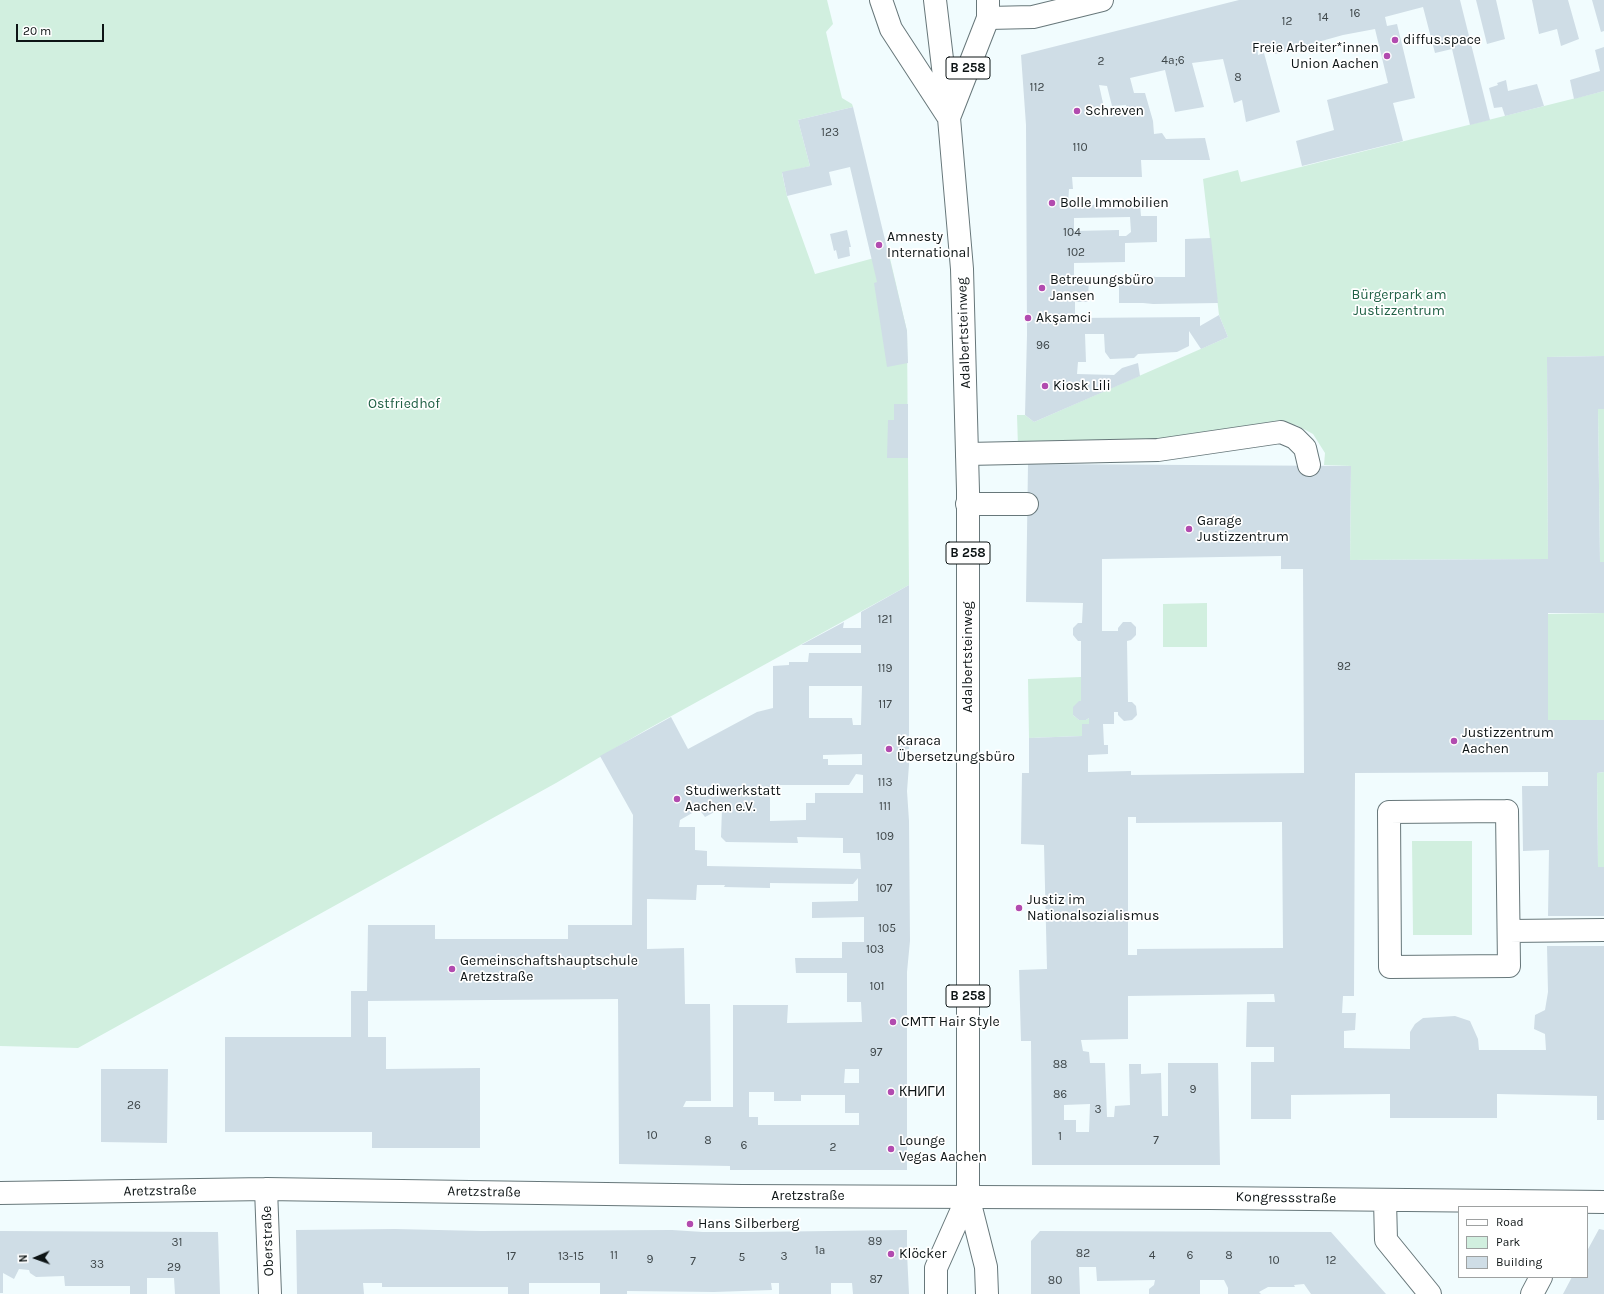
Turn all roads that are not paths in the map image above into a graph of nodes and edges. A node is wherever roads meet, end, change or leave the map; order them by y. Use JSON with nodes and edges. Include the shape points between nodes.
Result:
{"nodes":[{"id":1,"x":880,"y":0,"type":"edge"},
{"id":2,"x":935,"y":0,"type":"edge"},
{"id":3,"x":1102,"y":0,"type":"edge"},
{"id":4,"x":988,"y":9,"type":"edge"},
{"id":5,"x":949,"y":118,"type":"junction"},
{"id":6,"x":967,"y":454,"type":"junction"},
{"id":7,"x":1309,"y":465,"type":"dead end"},
{"id":8,"x":968,"y":504,"type":"junction"},
{"id":9,"x":1027,"y":504,"type":"dead end"},
{"id":10,"x":1604,"y":930,"type":"edge"},
{"id":11,"x":1509,"y":931,"type":"junction"},
{"id":12,"x":266,"y":1189,"type":"junction"},
{"id":13,"x":0,"y":1194,"type":"edge"},
{"id":14,"x":968,"y":1196,"type":"junction"},
{"id":15,"x":1385,"y":1200,"type":"junction"},
{"id":16,"x":1604,"y":1202,"type":"edge"},
{"id":17,"x":1566,"y":1204,"type":"edge"},
{"id":18,"x":1540,"y":1278,"type":"edge"},
{"id":19,"x":270,"y":1294,"type":"edge"},
{"id":20,"x":936,"y":1294,"type":"edge"},
{"id":21,"x":987,"y":1294,"type":"edge"},
{"id":22,"x":1430,"y":1294,"type":"edge"},
{"id":23,"x":1532,"y":1294,"type":"edge"}],
"edges":[{"from":1,"to":5,"type":"street","via":[[891,29]]},
{"from":2,"to":5,"type":"street","name":"Adalbertsteinweg"},
{"from":3,"to":4,"type":"street","via":[[1033,17]]},
{"from":4,"to":5,"type":"street","name":"Adalbertsteinweg","number":"B 258"},
{"from":5,"to":6,"type":"street","name":"Adalbertsteinweg","via":[[962,269]]},
{"from":6,"to":7,"type":"street","via":[[1158,450],[1281,432],[1295,438],[1305,448]]},
{"from":6,"to":8,"type":"street","name":"Adalbertsteinweg","number":"B 258"},
{"from":8,"to":9,"type":"street"},
{"from":8,"to":14,"type":"street","name":"Adalbertsteinweg","number":"B 258"},
{"from":10,"to":11,"type":"street"},
{"from":11,"to":11,"type":"street","via":[[1507,811],[1389,812],[1390,967],[1509,966]]},
{"from":12,"to":13,"type":"street","name":"Aretzstraße"},
{"from":12,"to":14,"type":"street","name":"Aretzstraße","via":[[742,1196]]},
{"from":12,"to":19,"type":"street","name":"Oberstraße"},
{"from":14,"to":15,"type":"street","name":"Kongressstraße"},
{"from":14,"to":20,"type":"street","name":"Adalbertsteinweg","number":"B 258","via":[[936,1268]]},
{"from":14,"to":21,"type":"street","name":"Adalbertsteinweg","number":"B 258","via":[[986,1267]]},
{"from":15,"to":17,"type":"street","name":"Kongressstraße"},
{"from":15,"to":22,"type":"street","via":[[1386,1240]]},
{"from":16,"to":17,"type":"street","name":"Kongressstraße"},
{"from":18,"to":23,"type":"street"}]}
